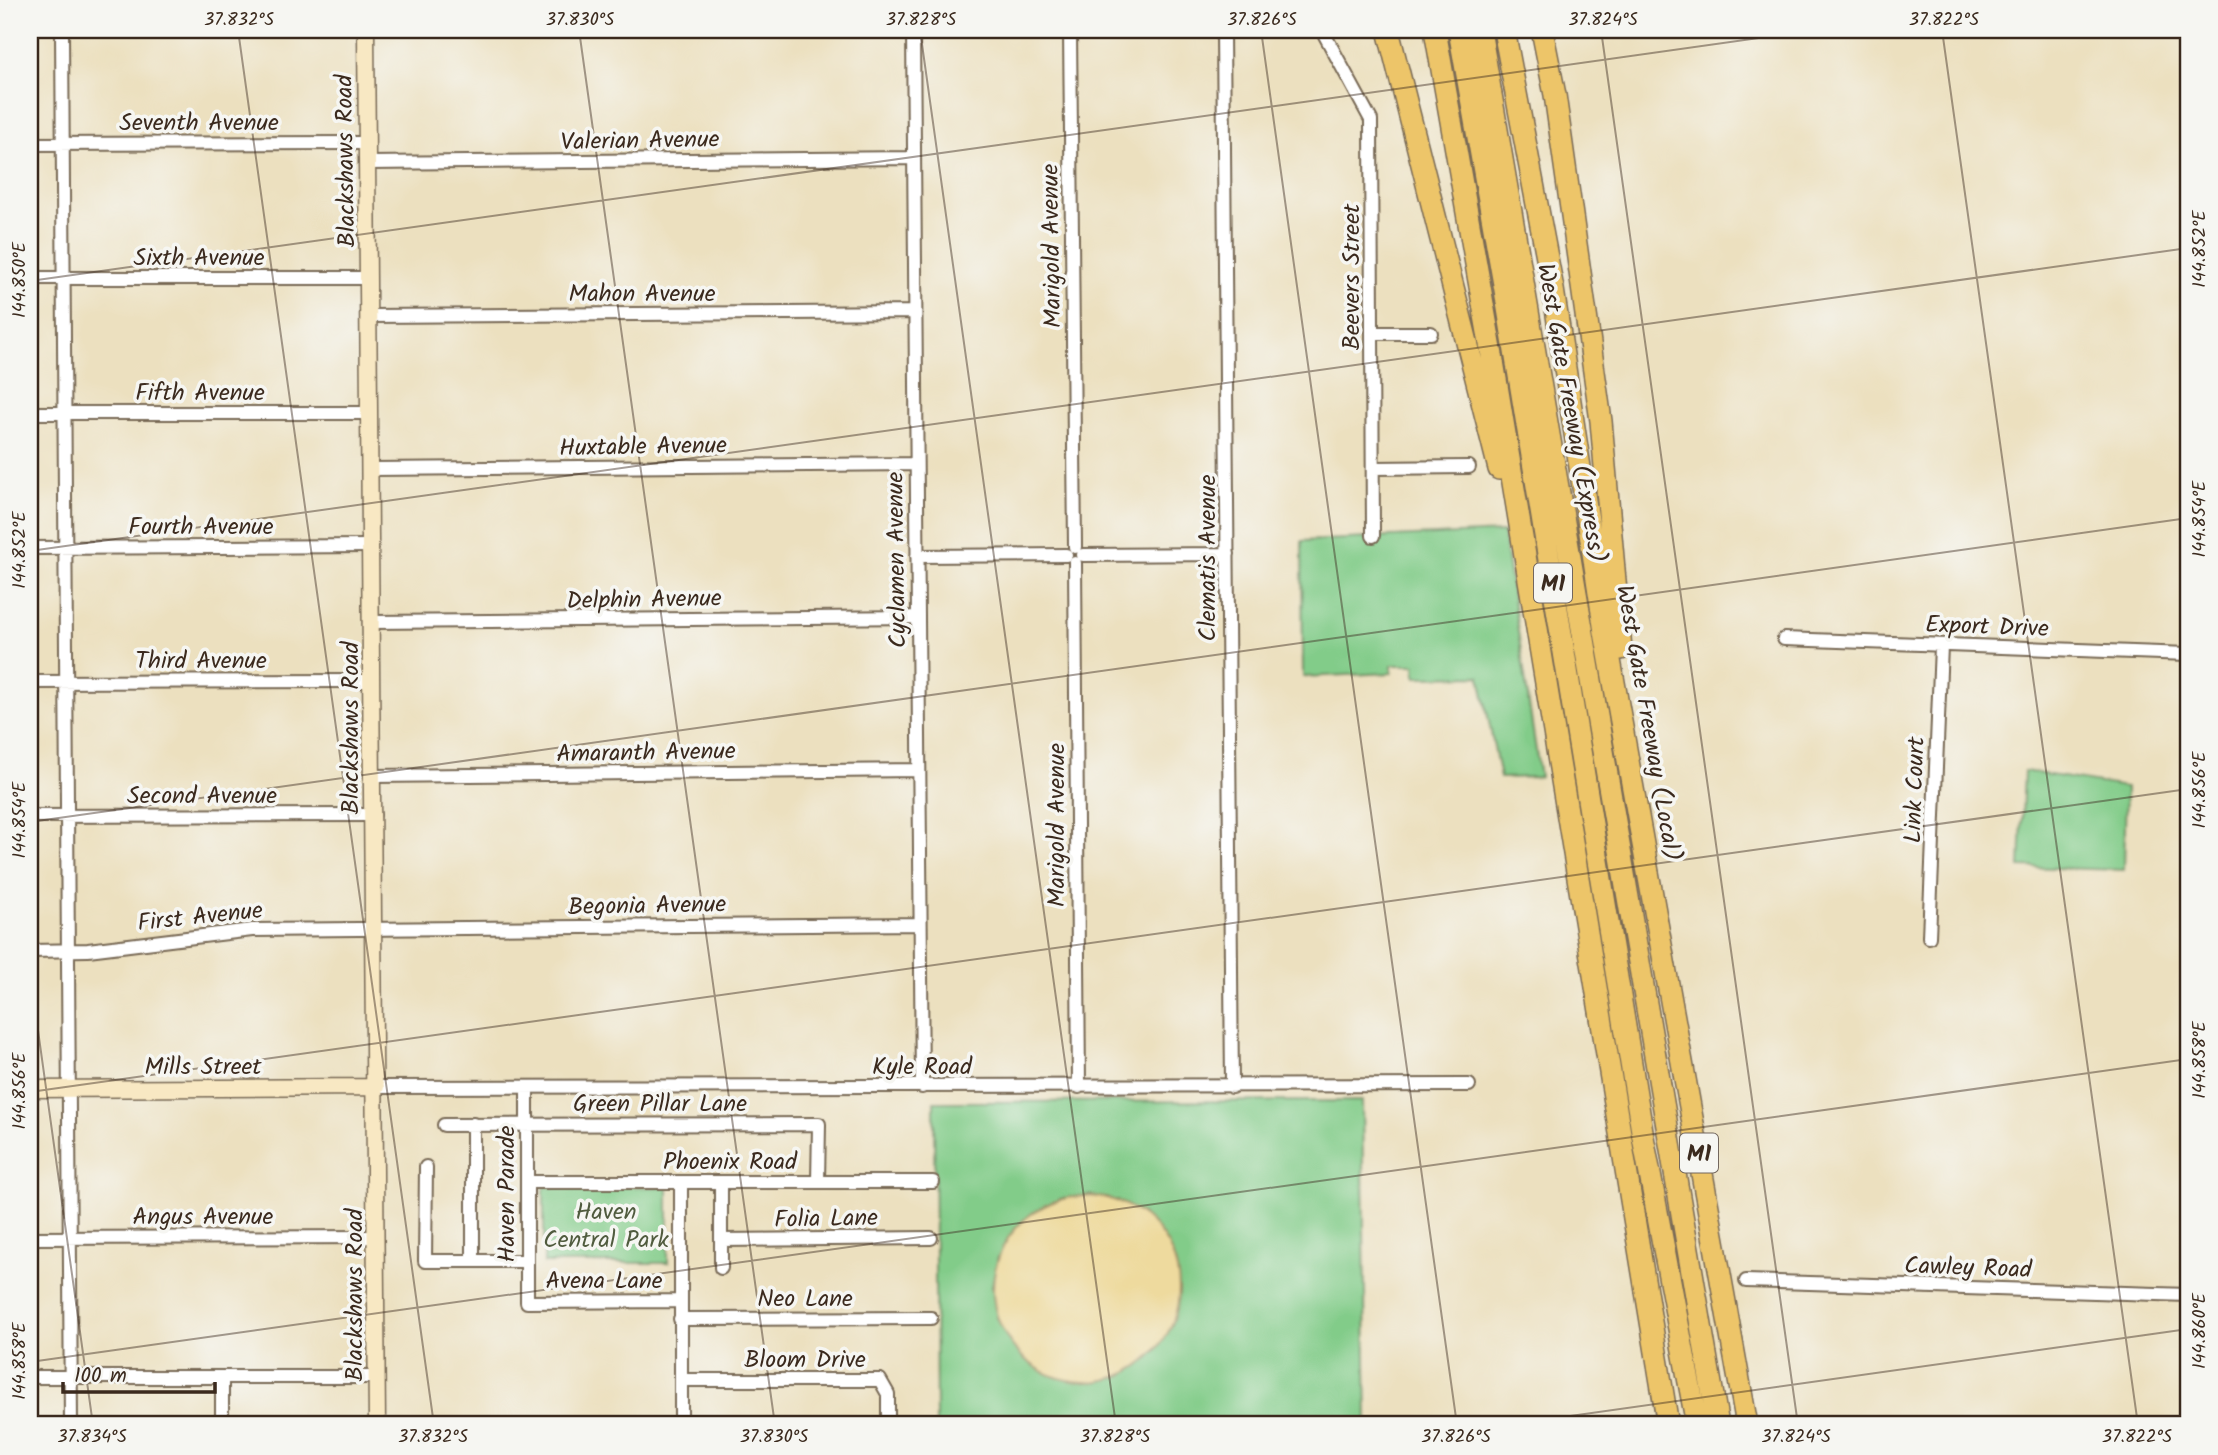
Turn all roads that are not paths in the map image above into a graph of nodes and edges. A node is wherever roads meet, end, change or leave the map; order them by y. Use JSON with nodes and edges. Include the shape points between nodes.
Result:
{"nodes":[{"id":1,"x":62,"y":30,"type":"edge"},
{"id":2,"x":381,"y":30,"type":"edge"},
{"id":3,"x":1070,"y":30,"type":"edge"},
{"id":4,"x":1223,"y":30,"type":"edge"},
{"id":5,"x":1322,"y":30,"type":"edge"},
{"id":6,"x":1374,"y":30,"type":"edge"},
{"id":7,"x":1388,"y":30,"type":"edge"},
{"id":8,"x":1435,"y":30,"type":"edge"},
{"id":9,"x":1459,"y":30,"type":"edge"},
{"id":10,"x":1480,"y":30,"type":"edge"},
{"id":11,"x":1504,"y":30,"type":"edge"},
{"id":12,"x":1542,"y":30,"type":"edge"},
{"id":13,"x":912,"y":31,"type":"edge"},
{"id":14,"x":362,"y":33,"type":"edge"},
{"id":15,"x":368,"y":143,"type":"junction"},
{"id":16,"x":30,"y":144,"type":"edge"},
{"id":17,"x":62,"y":144,"type":"junction"},
{"id":18,"x":913,"y":158,"type":"junction"},
{"id":19,"x":368,"y":163,"type":"junction"},
{"id":20,"x":1429,"y":200,"type":"junction"},
{"id":21,"x":30,"y":278,"type":"edge"},
{"id":22,"x":63,"y":278,"type":"junction"},
{"id":23,"x":369,"y":278,"type":"junction"},
{"id":24,"x":915,"y":312,"type":"junction"},
{"id":25,"x":369,"y":317,"type":"junction"},
{"id":26,"x":1431,"y":332,"type":"dead end"},
{"id":27,"x":1372,"y":333,"type":"junction"},
{"id":28,"x":370,"y":412,"type":"junction"},
{"id":29,"x":30,"y":413,"type":"edge"},
{"id":30,"x":65,"y":413,"type":"junction"},
{"id":31,"x":916,"y":464,"type":"junction"},
{"id":32,"x":1469,"y":467,"type":"dead end"},
{"id":33,"x":1373,"y":468,"type":"junction"},
{"id":34,"x":371,"y":469,"type":"junction"},
{"id":35,"x":1373,"y":536,"type":"dead end"},
{"id":36,"x":372,"y":546,"type":"junction"},
{"id":37,"x":30,"y":548,"type":"edge"},
{"id":38,"x":66,"y":548,"type":"junction"},
{"id":39,"x":1228,"y":554,"type":"junction"},
{"id":40,"x":1075,"y":555,"type":"junction"},
{"id":41,"x":917,"y":556,"type":"junction"},
{"id":42,"x":1530,"y":586,"type":"junction"},
{"id":43,"x":917,"y":617,"type":"junction"},
{"id":44,"x":372,"y":622,"type":"junction"},
{"id":45,"x":1784,"y":639,"type":"dead end"},
{"id":46,"x":1941,"y":646,"type":"junction"},
{"id":47,"x":2188,"y":653,"type":"edge"},
{"id":48,"x":66,"y":681,"type":"junction"},
{"id":49,"x":372,"y":681,"type":"junction"},
{"id":50,"x":30,"y":682,"type":"edge"},
{"id":51,"x":919,"y":770,"type":"junction"},
{"id":52,"x":373,"y":776,"type":"junction"},
{"id":53,"x":374,"y":815,"type":"junction"},
{"id":54,"x":30,"y":817,"type":"edge"},
{"id":55,"x":68,"y":817,"type":"junction"},
{"id":56,"x":1642,"y":827,"type":"junction"},
{"id":57,"x":920,"y":923,"type":"junction"},
{"id":58,"x":374,"y":928,"type":"junction"},
{"id":59,"x":1929,"y":936,"type":"dead end"},
{"id":60,"x":30,"y":951,"type":"edge"},
{"id":61,"x":68,"y":951,"type":"junction"},
{"id":62,"x":1469,"y":1085,"type":"dead end"},
{"id":63,"x":376,"y":1087,"type":"junction"},
{"id":64,"x":527,"y":1087,"type":"junction"},
{"id":65,"x":922,"y":1087,"type":"junction"},
{"id":66,"x":1079,"y":1087,"type":"junction"},
{"id":67,"x":1232,"y":1087,"type":"junction"},
{"id":68,"x":30,"y":1089,"type":"edge"},
{"id":69,"x":70,"y":1089,"type":"junction"},
{"id":70,"x":473,"y":1124,"type":"junction"},
{"id":71,"x":527,"y":1124,"type":"junction"},
{"id":72,"x":443,"y":1125,"type":"dead end"},
{"id":73,"x":426,"y":1167,"type":"dead end"},
{"id":74,"x":527,"y":1182,"type":"junction"},
{"id":75,"x":681,"y":1182,"type":"junction"},
{"id":76,"x":721,"y":1182,"type":"junction"},
{"id":77,"x":818,"y":1182,"type":"junction"},
{"id":78,"x":933,"y":1182,"type":"dead end"},
{"id":79,"x":377,"y":1237,"type":"junction"},
{"id":80,"x":30,"y":1238,"type":"edge"},
{"id":81,"x":70,"y":1238,"type":"junction"},
{"id":82,"x":931,"y":1238,"type":"dead end"},
{"id":83,"x":721,"y":1240,"type":"junction"},
{"id":84,"x":473,"y":1261,"type":"junction"},
{"id":85,"x":527,"y":1261,"type":"junction"},
{"id":86,"x":721,"y":1268,"type":"dead end"},
{"id":87,"x":1746,"y":1281,"type":"dead end"},
{"id":88,"x":2188,"y":1295,"type":"edge"},
{"id":89,"x":680,"y":1301,"type":"junction"},
{"id":90,"x":527,"y":1302,"type":"joint"},
{"id":91,"x":931,"y":1318,"type":"dead end"},
{"id":92,"x":680,"y":1319,"type":"junction"},
{"id":93,"x":30,"y":1377,"type":"edge"},
{"id":94,"x":71,"y":1377,"type":"junction"},
{"id":95,"x":222,"y":1377,"type":"junction"},
{"id":96,"x":377,"y":1377,"type":"junction"},
{"id":97,"x":681,"y":1380,"type":"junction"},
{"id":98,"x":71,"y":1425,"type":"edge"},
{"id":99,"x":222,"y":1425,"type":"edge"},
{"id":100,"x":377,"y":1425,"type":"edge"},
{"id":101,"x":681,"y":1425,"type":"edge"},
{"id":102,"x":888,"y":1425,"type":"edge"},
{"id":103,"x":1668,"y":1425,"type":"edge"},
{"id":104,"x":1697,"y":1425,"type":"edge"},
{"id":105,"x":1718,"y":1425,"type":"edge"},
{"id":106,"x":1747,"y":1425,"type":"edge"}],
"edges":[{"from":1,"to":17,"type":"street"},
{"from":2,"to":14,"type":"main road"},
{"from":3,"to":40,"type":"street","name":"Marigold Avenue"},
{"from":4,"to":39,"type":"street","name":"Clematis Avenue"},
{"from":5,"to":27,"type":"street","name":"Beevers Street","via":[[1371,120]]},
{"from":6,"to":20,"type":"highway"},
{"from":7,"to":20,"type":"highway"},
{"from":8,"to":42,"type":"highway","number":"M1"},
{"from":9,"to":104,"type":"highway","name":"West Gate Freeway (Express)","number":"M1","via":[[1643,1137]]},
{"from":10,"to":105,"type":"highway","name":"West Gate Freeway (Express)","number":"M1"},
{"from":11,"to":56,"type":"highway","name":"West Gate Freeway (Local)","number":"M1","via":[[1553,289],[1605,632]]},
{"from":12,"to":56,"type":"highway","via":[[1601,421],[1619,635]]},
{"from":13,"to":18,"type":"street","name":"Cyclamen Avenue"},
{"from":14,"to":15,"type":"main road","name":"Blackshaws Road"},
{"from":15,"to":17,"type":"street","name":"Seventh Avenue"},
{"from":15,"to":19,"type":"main road","name":"Blackshaws Road"},
{"from":16,"to":17,"type":"street","name":"Seventh Avenue"},
{"from":17,"to":22,"type":"street"},
{"from":18,"to":19,"type":"street","name":"Valerian Avenue"},
{"from":18,"to":24,"type":"street","name":"Cyclamen Avenue"},
{"from":19,"to":23,"type":"main road","name":"Blackshaws Road"},
{"from":20,"to":42,"type":"highway"},
{"from":21,"to":22,"type":"street","name":"Sixth Avenue"},
{"from":22,"to":23,"type":"street","name":"Sixth Avenue"},
{"from":22,"to":30,"type":"street"},
{"from":23,"to":25,"type":"main road","name":"Blackshaws Road"},
{"from":24,"to":25,"type":"street","name":"Mahon Avenue"},
{"from":24,"to":31,"type":"street","name":"Cyclamen Avenue"},
{"from":25,"to":28,"type":"main road","name":"Blackshaws Road"},
{"from":26,"to":27,"type":"street"},
{"from":27,"to":33,"type":"street","name":"Beevers Street"},
{"from":28,"to":30,"type":"street","name":"Fifth Avenue"},
{"from":28,"to":34,"type":"main road","name":"Blackshaws Road"},
{"from":29,"to":30,"type":"street","name":"Fifth Avenue"},
{"from":30,"to":38,"type":"street"},
{"from":31,"to":34,"type":"street","name":"Huxtable Avenue"},
{"from":31,"to":41,"type":"street","name":"Cyclamen Avenue"},
{"from":32,"to":33,"type":"street"},
{"from":33,"to":35,"type":"street","name":"Beevers Street"},
{"from":34,"to":36,"type":"main road","name":"Blackshaws Road"},
{"from":36,"to":38,"type":"street","name":"Fourth Avenue"},
{"from":36,"to":44,"type":"main road","name":"Blackshaws Road"},
{"from":37,"to":38,"type":"street","name":"Fourth Avenue"},
{"from":38,"to":48,"type":"street"},
{"from":39,"to":40,"type":"street"},
{"from":39,"to":67,"type":"street","name":"Clematis Avenue"},
{"from":40,"to":41,"type":"street"},
{"from":40,"to":66,"type":"street","name":"Marigold Avenue"},
{"from":41,"to":43,"type":"street","name":"Cyclamen Avenue"},
{"from":42,"to":103,"type":"highway","number":"M1"},
{"from":43,"to":44,"type":"street","name":"Delphin Avenue"},
{"from":43,"to":51,"type":"street","name":"Cyclamen Avenue"},
{"from":44,"to":49,"type":"main road","name":"Blackshaws Road"},
{"from":45,"to":46,"type":"street","name":"Export Drive"},
{"from":46,"to":47,"type":"street","name":"Export Drive"},
{"from":46,"to":59,"type":"street","name":"Link Court"},
{"from":48,"to":49,"type":"street","name":"Third Avenue"},
{"from":48,"to":50,"type":"street","name":"Third Avenue"},
{"from":48,"to":55,"type":"street"},
{"from":49,"to":52,"type":"main road","name":"Blackshaws Road"},
{"from":51,"to":52,"type":"street","name":"Amaranth Avenue"},
{"from":51,"to":57,"type":"street","name":"Cyclamen Avenue"},
{"from":52,"to":53,"type":"main road","name":"Blackshaws Road"},
{"from":53,"to":55,"type":"street","name":"Second Avenue"},
{"from":53,"to":58,"type":"main road","name":"Blackshaws Road"},
{"from":54,"to":55,"type":"street","name":"Second Avenue"},
{"from":55,"to":61,"type":"street"},
{"from":56,"to":106,"type":"highway","name":"West Gate Freeway (Local)","number":"M1"},
{"from":57,"to":58,"type":"street","name":"Begonia Avenue"},
{"from":57,"to":65,"type":"street","name":"Cyclamen Avenue"},
{"from":58,"to":61,"type":"street","name":"First Avenue","via":[[252,930]]},
{"from":58,"to":63,"type":"main road","name":"Blackshaws Road"},
{"from":60,"to":61,"type":"street","name":"First Avenue"},
{"from":61,"to":69,"type":"street"},
{"from":62,"to":67,"type":"street","name":"Kyle Road"},
{"from":63,"to":64,"type":"street","name":"Kyle Road"},
{"from":63,"to":69,"type":"main road","name":"Mills Street"},
{"from":63,"to":79,"type":"main road","name":"Blackshaws Road"},
{"from":64,"to":65,"type":"street","name":"Kyle Road"},
{"from":64,"to":71,"type":"street","name":"Haven Parade"},
{"from":65,"to":66,"type":"street","name":"Kyle Road"},
{"from":66,"to":67,"type":"street","name":"Kyle Road"},
{"from":68,"to":69,"type":"main road","name":"Mills Street"},
{"from":69,"to":81,"type":"street"},
{"from":70,"to":71,"type":"street","name":"Green Pillar Lane"},
{"from":70,"to":72,"type":"street","name":"Green Pillar Lane"},
{"from":70,"to":84,"type":"street"},
{"from":71,"to":74,"type":"street","name":"Haven Parade"},
{"from":71,"to":77,"type":"street","name":"Green Pillar Lane","via":[[818,1124]]},
{"from":73,"to":84,"type":"street","via":[[425,1261]]},
{"from":74,"to":75,"type":"street","name":"Phoenix Road"},
{"from":74,"to":85,"type":"street","name":"Haven Parade"},
{"from":75,"to":76,"type":"street","name":"Phoenix Road"},
{"from":75,"to":89,"type":"street"},
{"from":76,"to":77,"type":"street","name":"Phoenix Road"},
{"from":76,"to":83,"type":"street"},
{"from":77,"to":78,"type":"street","name":"Phoenix Road"},
{"from":79,"to":81,"type":"street","name":"Angus Avenue"},
{"from":79,"to":96,"type":"main road","name":"Blackshaws Road"},
{"from":80,"to":81,"type":"street","name":"Angus Avenue"},
{"from":81,"to":94,"type":"street"},
{"from":82,"to":83,"type":"street","name":"Folia Lane"},
{"from":83,"to":86,"type":"street"},
{"from":84,"to":85,"type":"street"},
{"from":85,"to":90,"type":"street","name":"Haven Parade"},
{"from":87,"to":88,"type":"street","name":"Cawley Road"},
{"from":89,"to":90,"type":"street","name":"Avena Lane"},
{"from":89,"to":92,"type":"street"},
{"from":91,"to":92,"type":"street","name":"Neo Lane"},
{"from":92,"to":97,"type":"street"},
{"from":93,"to":94,"type":"street"},
{"from":94,"to":95,"type":"street"},
{"from":94,"to":98,"type":"street"},
{"from":95,"to":96,"type":"street"},
{"from":95,"to":99,"type":"street"},
{"from":96,"to":100,"type":"main road","name":"Blackshaws Road"},
{"from":97,"to":101,"type":"street"},
{"from":97,"to":102,"type":"street","name":"Bloom Drive","via":[[880,1380],[888,1394]]}]}
